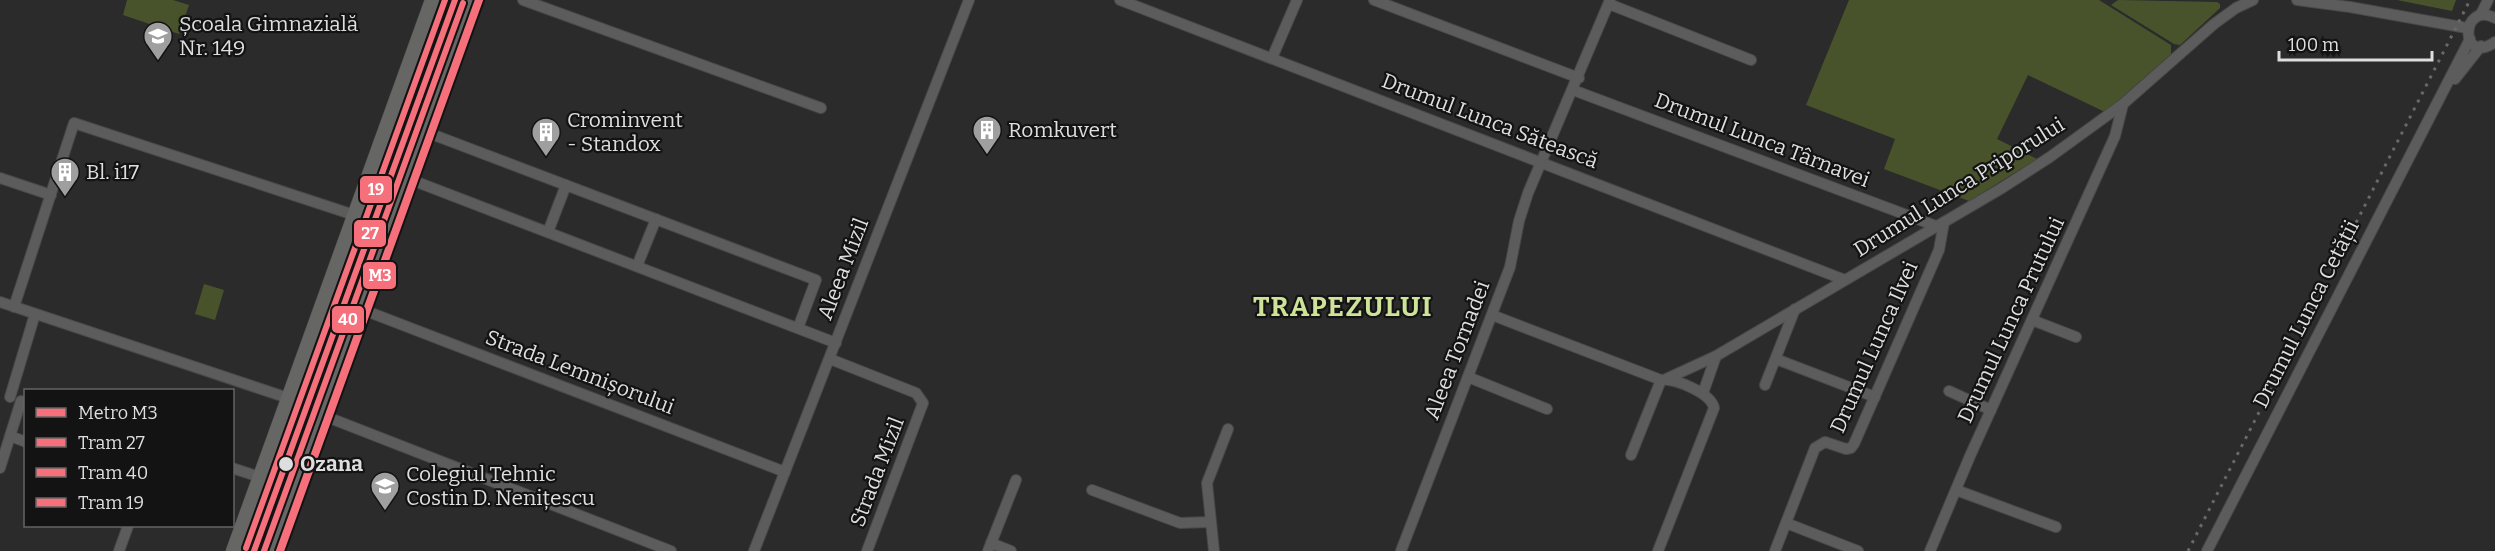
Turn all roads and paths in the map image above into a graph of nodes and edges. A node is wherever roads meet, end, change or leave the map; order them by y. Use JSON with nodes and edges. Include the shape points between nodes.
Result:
{"nodes":[{"id":1,"x":473,"y":0,"type":"edge"},
{"id":2,"x":523,"y":0,"type":"edge"},
{"id":3,"x":969,"y":0,"type":"edge"},
{"id":4,"x":1120,"y":0,"type":"edge"},
{"id":5,"x":1297,"y":0,"type":"edge"},
{"id":6,"x":1374,"y":0,"type":"edge"},
{"id":7,"x":2253,"y":0,"type":"edge"},
{"id":8,"x":2297,"y":0,"type":"edge"},
{"id":9,"x":2488,"y":0,"type":"edge"},
{"id":10,"x":429,"y":1,"type":"edge"},
{"id":11,"x":1610,"y":1,"type":"edge"},
{"id":12,"x":2481,"y":14,"type":"junction"},
{"id":13,"x":2495,"y":15,"type":"edge"},
{"id":14,"x":2468,"y":33,"type":"junction"},
{"id":15,"x":2495,"y":42,"type":"edge"},
{"id":16,"x":2481,"y":46,"type":"junction"},
{"id":17,"x":1272,"y":58,"type":"junction"},
{"id":18,"x":1751,"y":60,"type":"dead end"},
{"id":19,"x":1579,"y":78,"type":"junction"},
{"id":20,"x":1574,"y":90,"type":"junction"},
{"id":21,"x":2441,"y":96,"type":"junction"},
{"id":22,"x":2123,"y":104,"type":"junction"},
{"id":23,"x":822,"y":108,"type":"dead end"},
{"id":24,"x":426,"y":132,"type":"junction"},
{"id":25,"x":1542,"y":161,"type":"junction"},
{"id":26,"x":0,"y":178,"type":"edge"},
{"id":27,"x":409,"y":179,"type":"junction"},
{"id":28,"x":566,"y":185,"type":"junction"},
{"id":29,"x":51,"y":195,"type":"junction"},
{"id":30,"x":354,"y":215,"type":"junction"},
{"id":31,"x":656,"y":219,"type":"junction"},
{"id":32,"x":1940,"y":224,"type":"junction"},
{"id":33,"x":548,"y":232,"type":"junction"},
{"id":34,"x":637,"y":266,"type":"junction"},
{"id":35,"x":1845,"y":280,"type":"junction"},
{"id":36,"x":0,"y":302,"type":"edge"},
{"id":37,"x":14,"y":307,"type":"junction"},
{"id":38,"x":361,"y":309,"type":"junction"},
{"id":39,"x":1795,"y":309,"type":"junction"},
{"id":40,"x":35,"y":314,"type":"junction"},
{"id":41,"x":1492,"y":315,"type":"junction"},
{"id":42,"x":2032,"y":320,"type":"junction"},
{"id":43,"x":798,"y":328,"type":"junction"},
{"id":44,"x":2076,"y":337,"type":"dead end"},
{"id":45,"x":836,"y":343,"type":"junction"},
{"id":46,"x":1716,"y":356,"type":"junction"},
{"id":47,"x":830,"y":359,"type":"junction"},
{"id":48,"x":1776,"y":359,"type":"junction"},
{"id":49,"x":1468,"y":377,"type":"junction"},
{"id":50,"x":1664,"y":379,"type":"junction"},
{"id":51,"x":1765,"y":385,"type":"dead end"},
{"id":52,"x":1949,"y":391,"type":"dead end"},
{"id":53,"x":1703,"y":393,"type":"junction"},
{"id":54,"x":5,"y":395,"type":"edge"},
{"id":55,"x":1875,"y":397,"type":"junction"},
{"id":56,"x":288,"y":398,"type":"junction"},
{"id":57,"x":23,"y":401,"type":"edge"},
{"id":58,"x":1547,"y":408,"type":"dead end"},
{"id":59,"x":1991,"y":410,"type":"junction"},
{"id":60,"x":322,"y":415,"type":"junction"},
{"id":61,"x":1228,"y":429,"type":"dead end"},
{"id":62,"x":10,"y":436,"type":"junction"},
{"id":63,"x":24,"y":440,"type":"edge"},
{"id":64,"x":1631,"y":455,"type":"dead end"},
{"id":65,"x":1,"y":463,"type":"edge"},
{"id":66,"x":234,"y":469,"type":"edge"},
{"id":67,"x":785,"y":472,"type":"junction"},
{"id":68,"x":260,"y":477,"type":"junction"},
{"id":69,"x":1016,"y":480,"type":"dead end"},
{"id":70,"x":1092,"y":490,"type":"dead end"},
{"id":71,"x":1956,"y":490,"type":"junction"},
{"id":72,"x":1210,"y":522,"type":"junction"},
{"id":73,"x":1786,"y":523,"type":"junction"},
{"id":74,"x":127,"y":527,"type":"edge"},
{"id":75,"x":2056,"y":527,"type":"dead end"},
{"id":76,"x":990,"y":547,"type":"edge"},
{"id":77,"x":119,"y":551,"type":"edge"},
{"id":78,"x":233,"y":551,"type":"edge"},
{"id":79,"x":273,"y":551,"type":"edge"},
{"id":80,"x":671,"y":551,"type":"edge"},
{"id":81,"x":754,"y":551,"type":"edge"},
{"id":82,"x":867,"y":551,"type":"edge"},
{"id":83,"x":1011,"y":551,"type":"edge"},
{"id":84,"x":1214,"y":551,"type":"edge"},
{"id":85,"x":1401,"y":551,"type":"edge"},
{"id":86,"x":1658,"y":551,"type":"edge"},
{"id":87,"x":1775,"y":551,"type":"edge"},
{"id":88,"x":1858,"y":551,"type":"edge"},
{"id":89,"x":1930,"y":551,"type":"edge"},
{"id":90,"x":2207,"y":551,"type":"edge"}],
"edges":[{"from":1,"to":24,"type":"main road"},
{"from":2,"to":23,"type":"street"},
{"from":3,"to":45,"type":"street","name":"Aleea Mizil"},
{"from":4,"to":17,"type":"street","name":"Drumul Lunca Sătească"},
{"from":5,"to":17,"type":"street"},
{"from":6,"to":19,"type":"street"},
{"from":7,"to":22,"type":"street","name":"Drumul Lunca Priporului","via":[[2214,24]]},
{"from":8,"to":14,"type":"street","via":[[2350,7]]},
{"from":9,"to":12,"type":"street","name":"Drumul Lunca Cetății"},
{"from":10,"to":30,"type":"main road"},
{"from":11,"to":18,"type":"street"},
{"from":11,"to":19,"type":"street"},
{"from":12,"to":13,"type":"street"},
{"from":12,"to":14,"type":"street","name":"Drumul Lunca Cetății","via":[[2472,18]]},
{"from":14,"to":16,"type":"street"},
{"from":14,"to":21,"type":"street","name":"Drumul Lunca Cetății"},
{"from":15,"to":16,"type":"street"},
{"from":16,"to":21,"type":"street","name":"Drumul Lunca Cetății"},
{"from":17,"to":25,"type":"street","name":"Drumul Lunca Sătească"},
{"from":19,"to":20,"type":"street"},
{"from":20,"to":25,"type":"street"},
{"from":20,"to":32,"type":"street","name":"Drumul Lunca Târnavei"},
{"from":21,"to":90,"type":"street","name":"Drumul Lunca Cetății"},
{"from":22,"to":32,"type":"street","name":"Drumul Lunca Priporului","via":[[2050,157]]},
{"from":22,"to":42,"type":"street","name":"Drumul Lunca Prutului","via":[[2115,136]]},
{"from":24,"to":27,"type":"main road"},
{"from":24,"to":28,"type":"street"},
{"from":25,"to":35,"type":"street","name":"Drumul Lunca Sătească"},
{"from":25,"to":41,"type":"street","name":"Aleea Tornadei","via":[[1523,206],[1514,256]]},
{"from":26,"to":29,"type":"street"},
{"from":27,"to":33,"type":"street"},
{"from":27,"to":38,"type":"main road"},
{"from":28,"to":31,"type":"street"},
{"from":28,"to":33,"type":"street"},
{"from":29,"to":30,"type":"street","via":[[74,123]]},
{"from":29,"to":37,"type":"street"},
{"from":30,"to":56,"type":"main road"},
{"from":31,"to":34,"type":"street"},
{"from":31,"to":43,"type":"street","via":[[816,280]]},
{"from":32,"to":35,"type":"street","name":"Drumul Lunca Priporului"},
{"from":32,"to":55,"type":"street","name":"Drumul Lunca Ilvei","via":[[1942,242]]},
{"from":33,"to":34,"type":"street"},
{"from":34,"to":43,"type":"street"},
{"from":35,"to":39,"type":"street","name":"Drumul Lunca Priporului"},
{"from":36,"to":37,"type":"street"},
{"from":37,"to":40,"type":"street"},
{"from":38,"to":60,"type":"main road"},
{"from":38,"to":67,"type":"street","name":"Strada Lemnișorului"},
{"from":39,"to":46,"type":"street","name":"Drumul Lunca Priporului"},
{"from":39,"to":48,"type":"street"},
{"from":40,"to":54,"type":"street"},
{"from":40,"to":56,"type":"street"},
{"from":41,"to":49,"type":"street","name":"Aleea Tornadei"},
{"from":41,"to":50,"type":"street"},
{"from":42,"to":44,"type":"street"},
{"from":42,"to":59,"type":"street","name":"Drumul Lunca Prutului"},
{"from":43,"to":45,"type":"street"},
{"from":45,"to":47,"type":"street","name":"Aleea Mizil"},
{"from":46,"to":50,"type":"street","name":"Drumul Lunca Priporului"},
{"from":46,"to":53,"type":"street"},
{"from":47,"to":67,"type":"street","name":"Aleea Mizil"},
{"from":47,"to":82,"type":"street","name":"Strada Mizil","via":[[916,393],[923,403]]},
{"from":48,"to":51,"type":"street"},
{"from":48,"to":55,"type":"street"},
{"from":49,"to":58,"type":"street"},
{"from":49,"to":85,"type":"street","name":"Aleea Tornadei"},
{"from":50,"to":53,"type":"street"},
{"from":50,"to":64,"type":"street"},
{"from":52,"to":59,"type":"street"},
{"from":53,"to":86,"type":"street","via":[[1714,408]]},
{"from":54,"to":57,"type":"street"},
{"from":55,"to":73,"type":"street","name":"Drumul Lunca Ilvei","via":[[1851,448],[1825,442],[1815,448]]},
{"from":56,"to":60,"type":"main road"},
{"from":56,"to":68,"type":"main road"},
{"from":57,"to":62,"type":"street"},
{"from":59,"to":71,"type":"street","name":"Drumul Lunca Prutului"},
{"from":60,"to":79,"type":"main road"},
{"from":60,"to":80,"type":"street"},
{"from":61,"to":72,"type":"street","via":[[1207,483]]},
{"from":62,"to":63,"type":"street"},
{"from":62,"to":65,"type":"street"},
{"from":66,"to":68,"type":"street"},
{"from":67,"to":81,"type":"street","name":"Aleea Mizil"},
{"from":68,"to":78,"type":"main road"},
{"from":69,"to":76,"type":"street"},
{"from":70,"to":72,"type":"street","via":[[1180,523]]},
{"from":71,"to":75,"type":"street"},
{"from":71,"to":89,"type":"street","name":"Drumul Lunca Prutului"},
{"from":72,"to":84,"type":"street"},
{"from":73,"to":87,"type":"street","name":"Drumul Lunca Ilvei"},
{"from":73,"to":88,"type":"street"},
{"from":74,"to":77,"type":"street"},
{"from":76,"to":83,"type":"street"}]}
